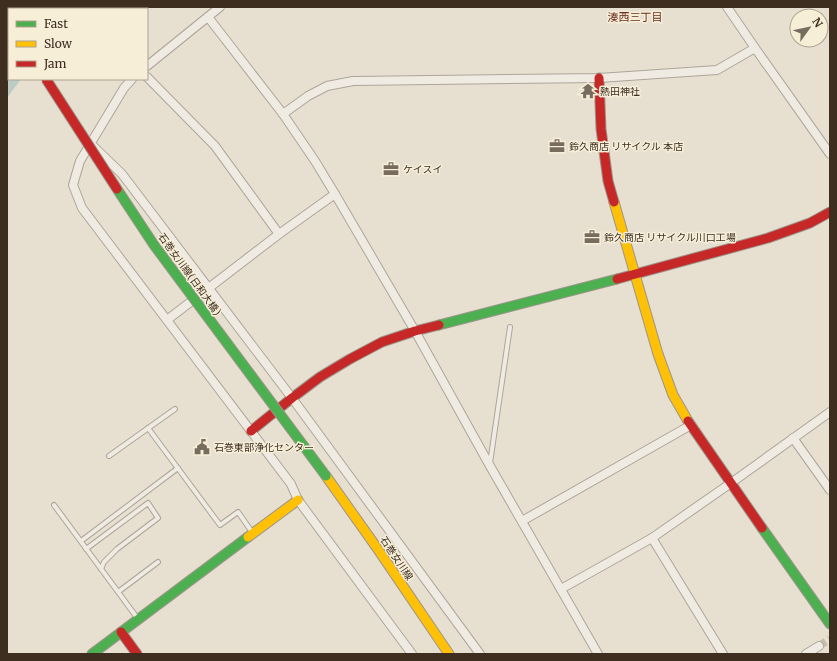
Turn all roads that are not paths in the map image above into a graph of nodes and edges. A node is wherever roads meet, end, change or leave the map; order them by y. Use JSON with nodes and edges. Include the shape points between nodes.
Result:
{"nodes":[{"id":1,"x":220,"y":7,"type":"edge"},
{"id":2,"x":727,"y":7,"type":"edge"},
{"id":3,"x":208,"y":17,"type":"junction"},
{"id":4,"x":755,"y":48,"type":"junction"},
{"id":5,"x":148,"y":65,"type":"edge"},
{"id":6,"x":148,"y":78,"type":"edge"},
{"id":7,"x":600,"y":78,"type":"junction"},
{"id":8,"x":47,"y":80,"type":"edge"},
{"id":9,"x":131,"y":80,"type":"edge"},
{"id":10,"x":283,"y":114,"type":"junction"},
{"id":11,"x":90,"y":144,"type":"junction"},
{"id":12,"x":830,"y":154,"type":"edge"},
{"id":13,"x":335,"y":194,"type":"junction"},
{"id":14,"x":830,"y":212,"type":"edge"},
{"id":15,"x":279,"y":234,"type":"junction"},
{"id":16,"x":634,"y":274,"type":"junction"},
{"id":17,"x":208,"y":288,"type":"junction"},
{"id":18,"x":167,"y":320,"type":"junction"},
{"id":19,"x":510,"y":327,"type":"dead end"},
{"id":20,"x":415,"y":331,"type":"junction"},
{"id":21,"x":292,"y":398,"type":"junction"},
{"id":22,"x":175,"y":409,"type":"dead end"},
{"id":23,"x":830,"y":412,"type":"edge"},
{"id":24,"x":691,"y":425,"type":"junction"},
{"id":25,"x":148,"y":428,"type":"junction"},
{"id":26,"x":250,"y":431,"type":"junction"},
{"id":27,"x":793,"y":438,"type":"junction"},
{"id":28,"x":109,"y":456,"type":"dead end"},
{"id":29,"x":490,"y":466,"type":"junction"},
{"id":30,"x":178,"y":468,"type":"junction"},
{"id":31,"x":326,"y":476,"type":"joint"},
{"id":32,"x":731,"y":483,"type":"junction"},
{"id":33,"x":830,"y":490,"type":"edge"},
{"id":34,"x":298,"y":500,"type":"junction"},
{"id":35,"x":54,"y":505,"type":"dead end"},
{"id":36,"x":522,"y":521,"type":"junction"},
{"id":37,"x":253,"y":534,"type":"junction"},
{"id":38,"x":652,"y":538,"type":"junction"},
{"id":39,"x":81,"y":541,"type":"junction"},
{"id":40,"x":86,"y":549,"type":"junction"},
{"id":41,"x":158,"y":562,"type":"dead end"},
{"id":42,"x":101,"y":569,"type":"junction"},
{"id":43,"x":561,"y":589,"type":"junction"},
{"id":44,"x":118,"y":592,"type":"junction"},
{"id":45,"x":138,"y":619,"type":"junction"},
{"id":46,"x":830,"y":624,"type":"edge"},
{"id":47,"x":121,"y":632,"type":"junction"},
{"id":48,"x":820,"y":646,"type":"tunnel mouth"},
{"id":49,"x":92,"y":654,"type":"edge"},
{"id":50,"x":137,"y":654,"type":"edge"},
{"id":51,"x":412,"y":654,"type":"edge"},
{"id":52,"x":449,"y":654,"type":"edge"},
{"id":53,"x":480,"y":654,"type":"edge"},
{"id":54,"x":598,"y":654,"type":"edge"},
{"id":55,"x":723,"y":654,"type":"edge"},
{"id":56,"x":806,"y":654,"type":"edge"}],
"edges":[{"from":1,"to":3,"type":"street"},
{"from":2,"to":4,"type":"street"},
{"from":3,"to":5,"type":"street"},
{"from":3,"to":10,"type":"street"},
{"from":4,"to":7,"type":"street","via":[[717,70]]},
{"from":4,"to":12,"type":"street"},
{"from":6,"to":15,"type":"street","via":[[215,146]]},
{"from":7,"to":10,"type":"street","via":[[353,81],[327,86]]},
{"from":7,"to":16,"type":"street","via":[[601,129],[608,181]]},
{"from":8,"to":31,"type":"street","name":"石巻女川線(日和大橋)","bridge":true,"via":[[154,245]]},
{"from":9,"to":11,"type":"street"},
{"from":10,"to":13,"type":"street"},
{"from":11,"to":17,"type":"street","via":[[122,174]]},
{"from":11,"to":18,"type":"street","via":[[80,161],[74,185],[82,208]]},
{"from":13,"to":15,"type":"street"},
{"from":13,"to":20,"type":"street"},
{"from":14,"to":16,"type":"street","via":[[810,223],[768,238]]},
{"from":15,"to":17,"type":"street"},
{"from":16,"to":20,"type":"street"},
{"from":16,"to":24,"type":"street","via":[[673,395]]},
{"from":17,"to":18,"type":"street"},
{"from":17,"to":21,"type":"street"},
{"from":18,"to":26,"type":"street"},
{"from":19,"to":29,"type":"lane"},
{"from":20,"to":21,"type":"street","via":[[382,342],[350,359]]},
{"from":20,"to":29,"type":"street"},
{"from":21,"to":26,"type":"street"},
{"from":21,"to":53,"type":"street"},
{"from":22,"to":25,"type":"lane"},
{"from":23,"to":27,"type":"street"},
{"from":24,"to":32,"type":"street"},
{"from":24,"to":36,"type":"street"},
{"from":25,"to":28,"type":"lane"},
{"from":25,"to":30,"type":"lane"},
{"from":26,"to":34,"type":"street","via":[[290,484]]},
{"from":27,"to":32,"type":"street"},
{"from":27,"to":33,"type":"street"},
{"from":29,"to":36,"type":"street"},
{"from":30,"to":37,"type":"lane","via":[[220,525],[238,512]]},
{"from":30,"to":39,"type":"lane"},
{"from":31,"to":52,"type":"street","name":"石巻女川線"},
{"from":32,"to":38,"type":"street"},
{"from":32,"to":46,"type":"street"},
{"from":34,"to":37,"type":"street"},
{"from":34,"to":51,"type":"street"},
{"from":35,"to":39,"type":"lane"},
{"from":36,"to":43,"type":"street"},
{"from":37,"to":45,"type":"street"},
{"from":38,"to":43,"type":"street"},
{"from":38,"to":55,"type":"street"},
{"from":39,"to":40,"type":"lane"},
{"from":40,"to":42,"type":"lane"},
{"from":40,"to":42,"type":"lane","via":[[148,503],[158,518],[117,549],[104,562]]},
{"from":41,"to":44,"type":"lane"},
{"from":42,"to":44,"type":"lane"},
{"from":43,"to":54,"type":"street"},
{"from":44,"to":45,"type":"lane"},
{"from":45,"to":47,"type":"street"},
{"from":47,"to":49,"type":"street"},
{"from":47,"to":50,"type":"street"},
{"from":48,"to":56,"type":"street"}]}
